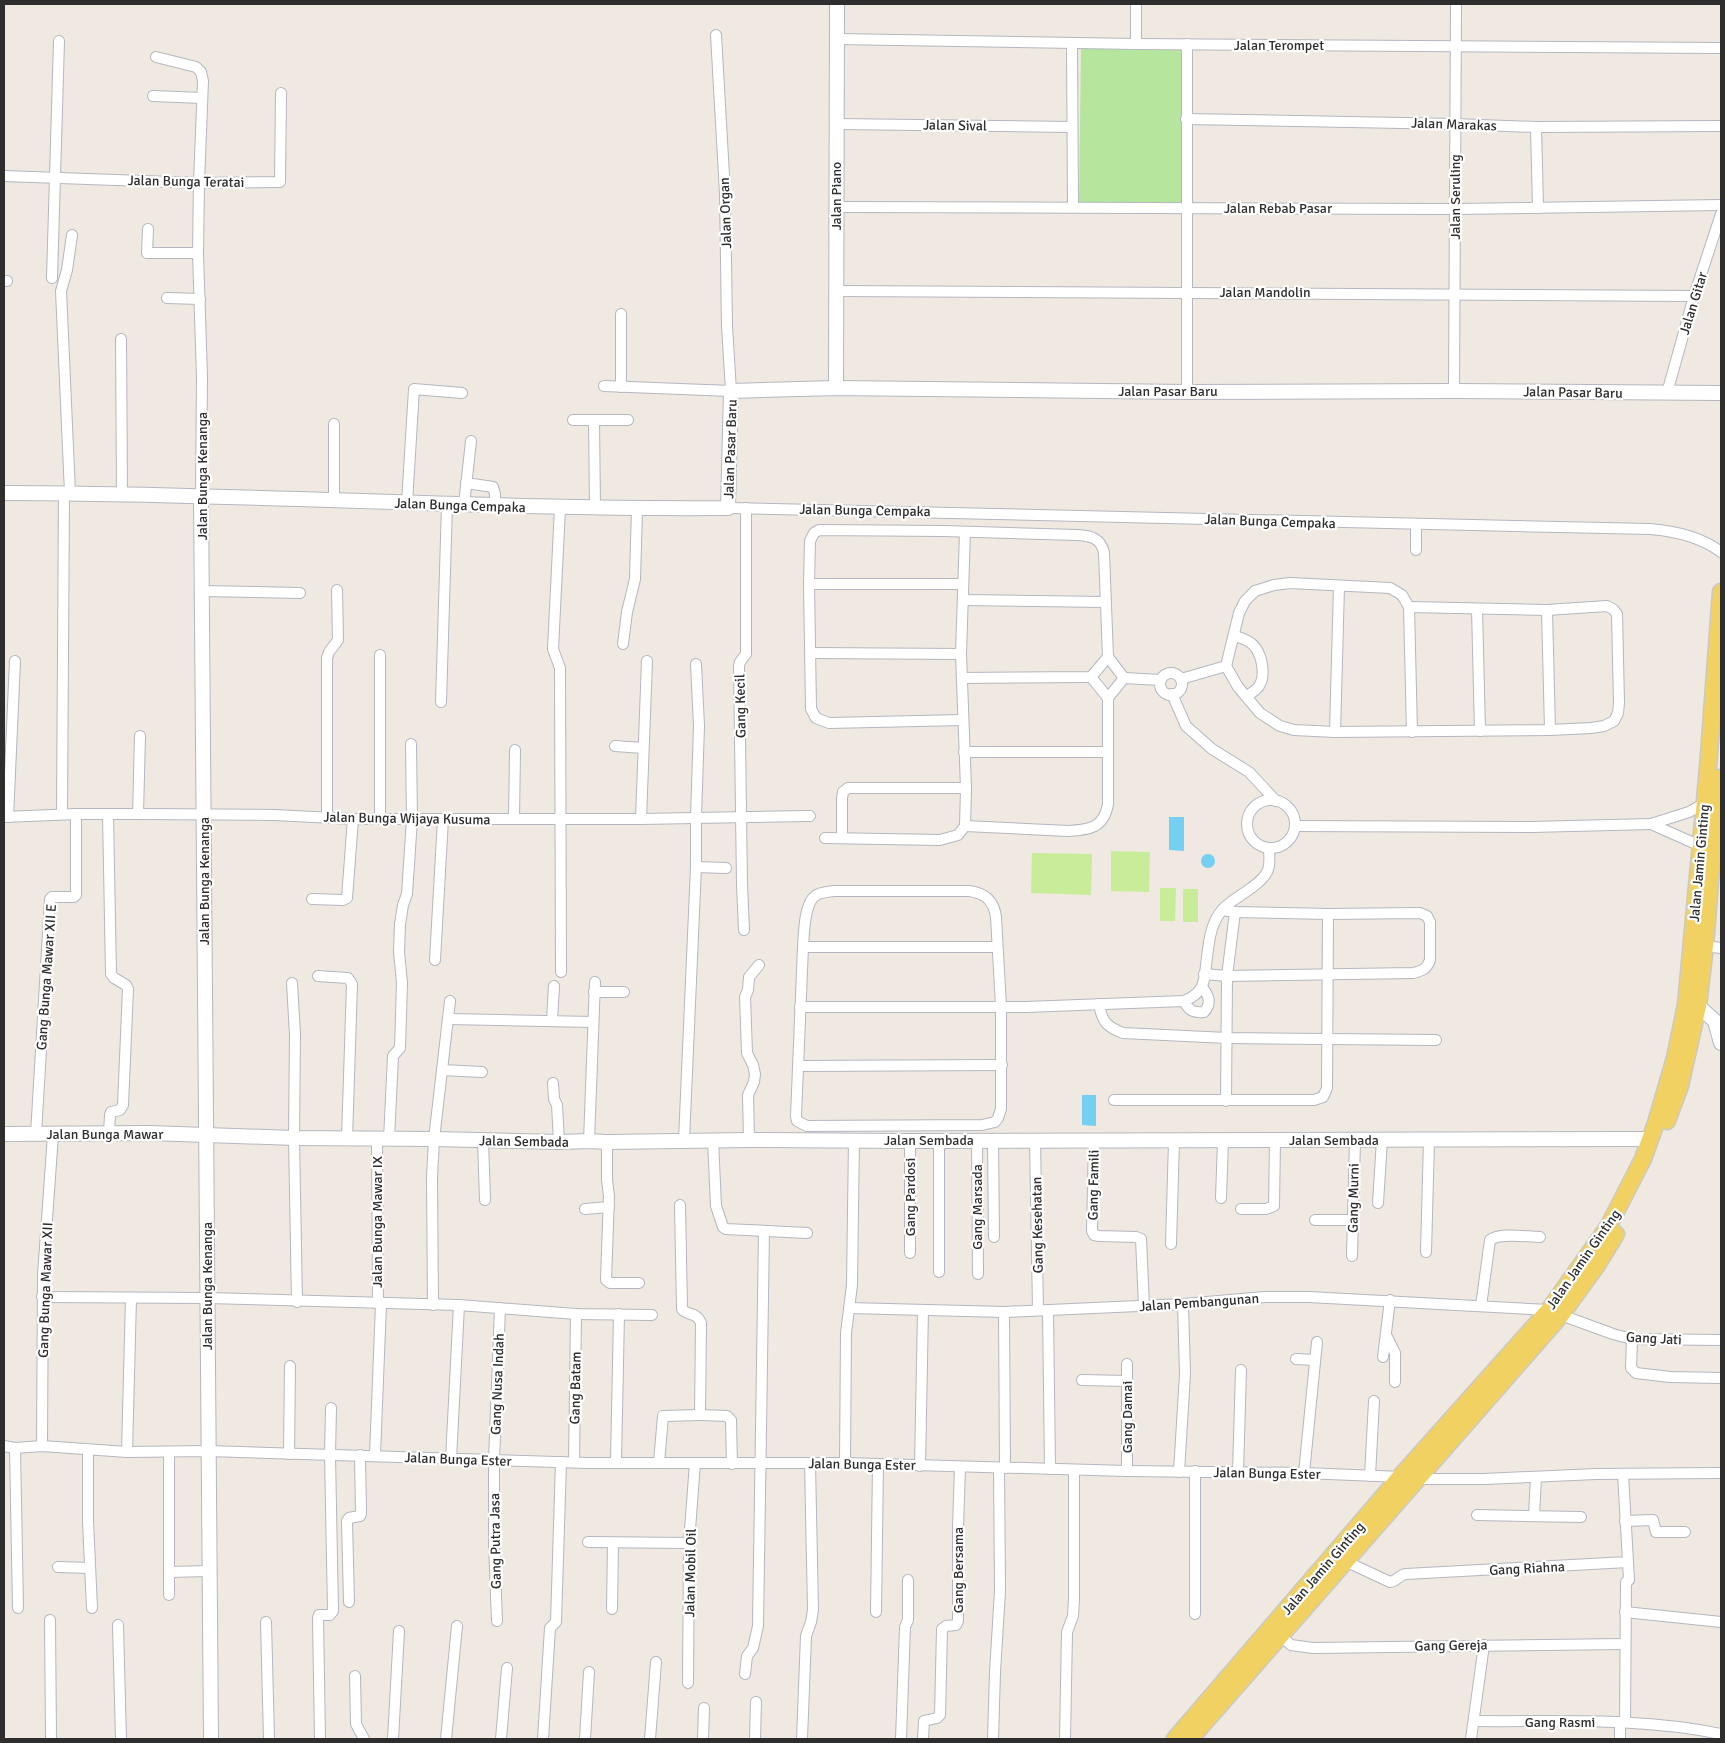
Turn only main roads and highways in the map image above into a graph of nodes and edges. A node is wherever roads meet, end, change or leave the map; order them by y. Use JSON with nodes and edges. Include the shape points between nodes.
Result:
{"nodes":[{"id":1,"x":1721,"y":592,"type":"edge"},
{"id":2,"x":1721,"y":736,"type":"edge"},
{"id":3,"x":1710,"y":803,"type":"junction"},
{"id":4,"x":1718,"y":821,"type":"edge"},
{"id":5,"x":1707,"y":848,"type":"junction"},
{"id":6,"x":1713,"y":947,"type":"edge"},
{"id":7,"x":1555,"y":1312,"type":"junction"},
{"id":8,"x":1175,"y":1739,"type":"edge"},
{"id":9,"x":1190,"y":1739,"type":"edge"}],
"edges":[{"from":1,"to":3,"type":"main road","name":"Jalan Jamin Ginting"},
{"from":2,"to":3,"type":"main road","name":"Jalan Jamin Ginting"},
{"from":3,"to":4,"type":"main road","name":"Jalan Jamin Ginting"},
{"from":3,"to":5,"type":"main road","name":"Jalan Jamin Ginting"},
{"from":4,"to":5,"type":"main road","name":"Jalan Jamin Ginting"},
{"from":5,"to":6,"type":"main road","name":"Jalan Jamin Ginting"},
{"from":5,"to":7,"type":"main road","name":"Jalan Jamin Ginting","via":[[1686,1005],[1675,1058],[1651,1139],[1608,1228]]},
{"from":6,"to":7,"type":"main road","name":"Jalan Jamin Ginting","via":[[1680,1086],[1651,1165],[1597,1265]]},
{"from":7,"to":8,"type":"main road","name":"Jalan Jamin Ginting","via":[[1400,1477]]},
{"from":7,"to":9,"type":"main road","name":"Jalan Jamin Ginting","via":[[1419,1479]]}]}
